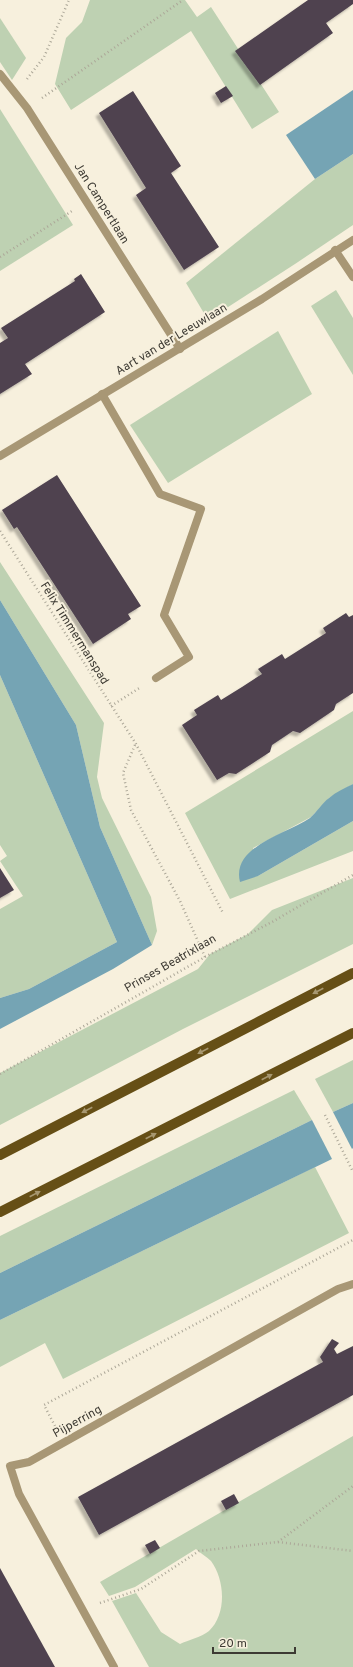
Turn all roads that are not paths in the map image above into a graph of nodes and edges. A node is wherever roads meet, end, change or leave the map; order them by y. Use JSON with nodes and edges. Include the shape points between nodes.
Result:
{"nodes":[{"id":1,"x":0,"y":74,"type":"edge"},
{"id":2,"x":353,"y":240,"type":"edge"},
{"id":3,"x":336,"y":250,"type":"junction"},
{"id":4,"x":353,"y":278,"type":"edge"},
{"id":5,"x":180,"y":349,"type":"junction"},
{"id":6,"x":102,"y":394,"type":"junction"},
{"id":7,"x":0,"y":456,"type":"edge"},
{"id":8,"x":156,"y":678,"type":"road end"},
{"id":9,"x":353,"y":973,"type":"edge"},
{"id":10,"x":353,"y":1033,"type":"edge"},
{"id":11,"x":0,"y":1155,"type":"edge"},
{"id":12,"x":0,"y":1212,"type":"edge"},
{"id":13,"x":353,"y":1284,"type":"edge"},
{"id":14,"x":114,"y":1667,"type":"edge"}],
"edges":[{"from":1,"to":5,"type":"street","name":"Jan Campertlaan","via":[[27,108]]},
{"from":2,"to":3,"type":"street","name":"Aart van der Leeuwlaan"},
{"from":3,"to":4,"type":"street"},
{"from":3,"to":5,"type":"street","name":"Aart van der Leeuwlaan"},
{"from":5,"to":6,"type":"street","name":"Aart van der Leeuwlaan"},
{"from":6,"to":7,"type":"street","name":"Aart van der Leeuwlaan"},
{"from":6,"to":8,"type":"street","via":[[160,494],[200,510],[164,615],[189,657]]},
{"from":9,"to":11,"type":"main road","one_way":true},
{"from":12,"to":10,"type":"main road","one_way":true},
{"from":13,"to":14,"type":"street","name":"Pijperring","via":[[338,1289],[29,1462],[10,1466],[19,1494]]}]}
